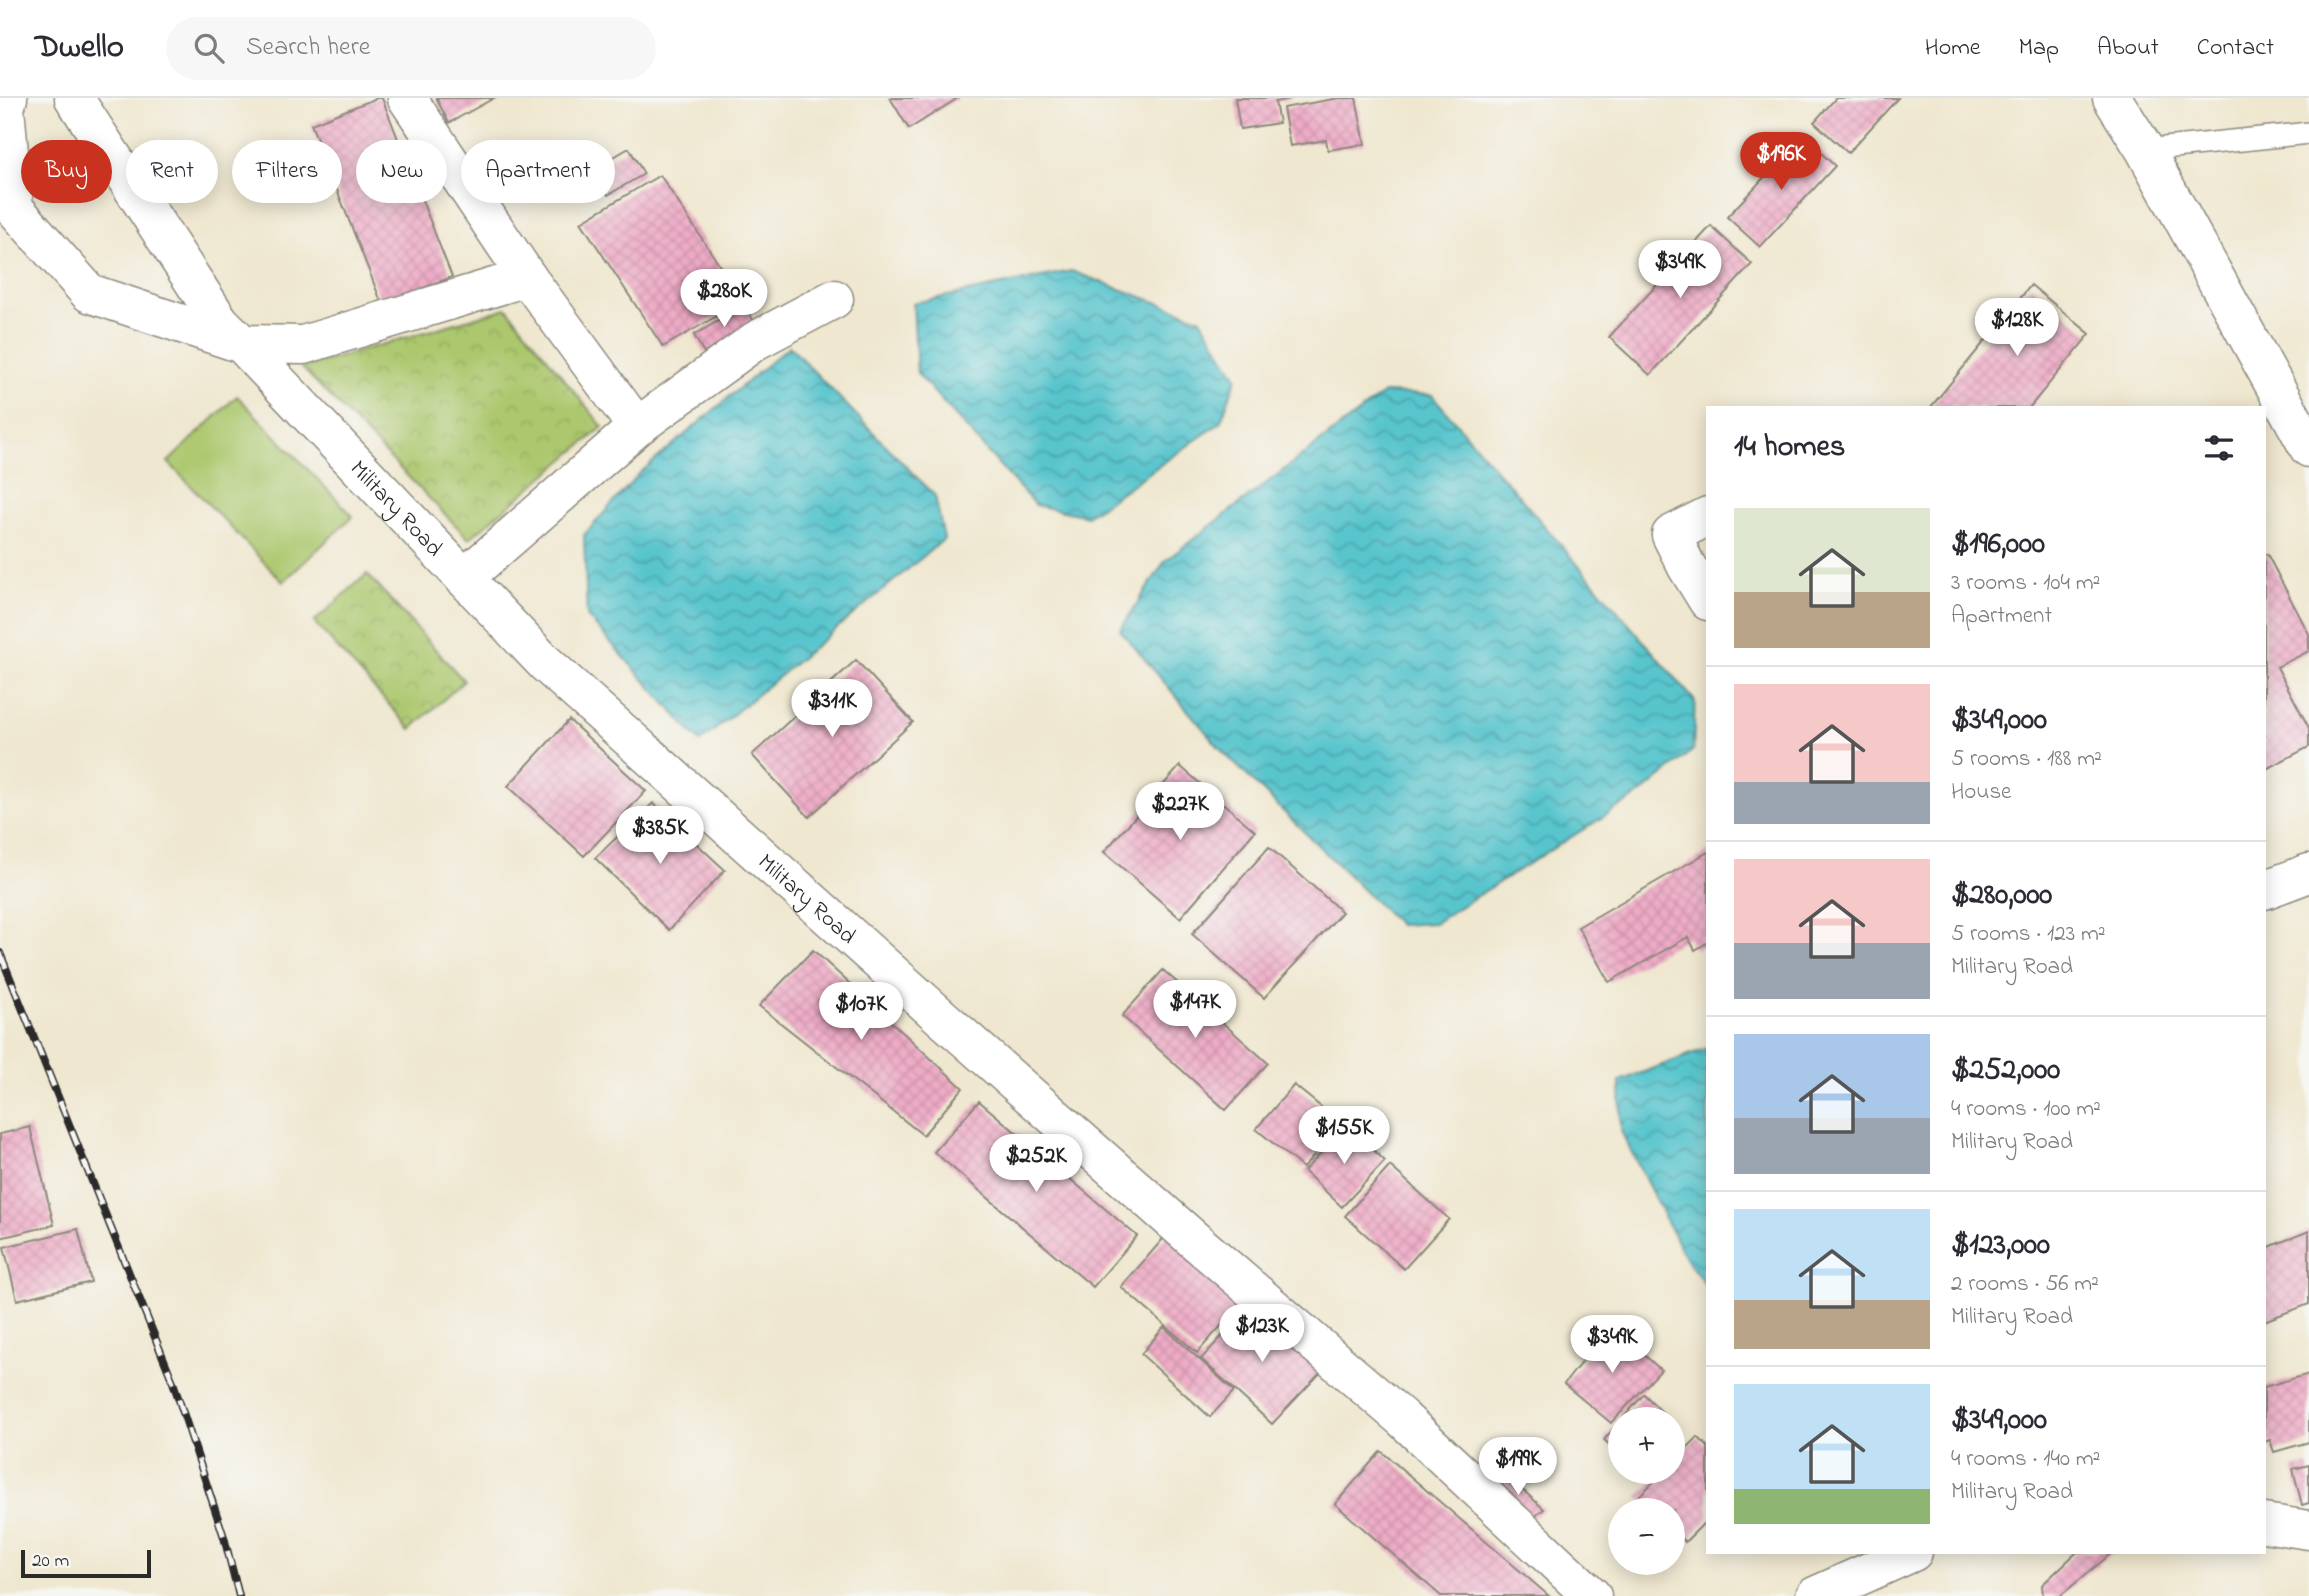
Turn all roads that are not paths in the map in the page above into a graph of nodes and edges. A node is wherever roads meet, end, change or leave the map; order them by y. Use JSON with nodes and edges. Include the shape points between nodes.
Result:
{"nodes":[{"id":1,"x":8,"y":98,"type":"edge"},
{"id":2,"x":74,"y":98,"type":"edge"},
{"id":3,"x":407,"y":98,"type":"edge"},
{"id":4,"x":2112,"y":98,"type":"edge"},
{"id":5,"x":2309,"y":133,"type":"edge"},
{"id":6,"x":2145,"y":150,"type":"junction"},
{"id":7,"x":527,"y":277,"type":"junction"},
{"id":8,"x":834,"y":299,"type":"dead end"},
{"id":9,"x":242,"y":344,"type":"junction"},
{"id":10,"x":637,"y":427,"type":"junction"},
{"id":11,"x":2309,"y":448,"type":"edge"},
{"id":12,"x":1706,"y":517,"type":"edge"},
{"id":13,"x":464,"y":578,"type":"junction"},
{"id":14,"x":1706,"y":598,"type":"edge"},
{"id":15,"x":2309,"y":873,"type":"edge"},
{"id":16,"x":2266,"y":889,"type":"edge"},
{"id":17,"x":2266,"y":1523,"type":"edge"},
{"id":18,"x":2309,"y":1530,"type":"edge"},
{"id":19,"x":1909,"y":1554,"type":"edge"},
{"id":20,"x":1592,"y":1596,"type":"edge"},
{"id":21,"x":1815,"y":1596,"type":"edge"}],
"edges":[{"from":1,"to":9,"type":"street","name":"Military Road","via":[[5,108],[14,208],[89,293]]},
{"from":2,"to":9,"type":"street","via":[[220,322]]},
{"from":3,"to":7,"type":"street"},
{"from":4,"to":6,"type":"street"},
{"from":5,"to":6,"type":"lane"},
{"from":6,"to":11,"type":"street"},
{"from":7,"to":9,"type":"street","via":[[303,345]]},
{"from":7,"to":10,"type":"street"},
{"from":8,"to":10,"type":"street","via":[[755,341]]},
{"from":9,"to":13,"type":"street","name":"Military Road"},
{"from":10,"to":13,"type":"street"},
{"from":12,"to":14,"type":"street","via":[[1671,535]]},
{"from":13,"to":20,"type":"street","name":"Military Road","via":[[545,663],[1193,1239],[1402,1418]]},
{"from":15,"to":16,"type":"street"},
{"from":17,"to":18,"type":"street"},
{"from":19,"to":21,"type":"street"}]}
